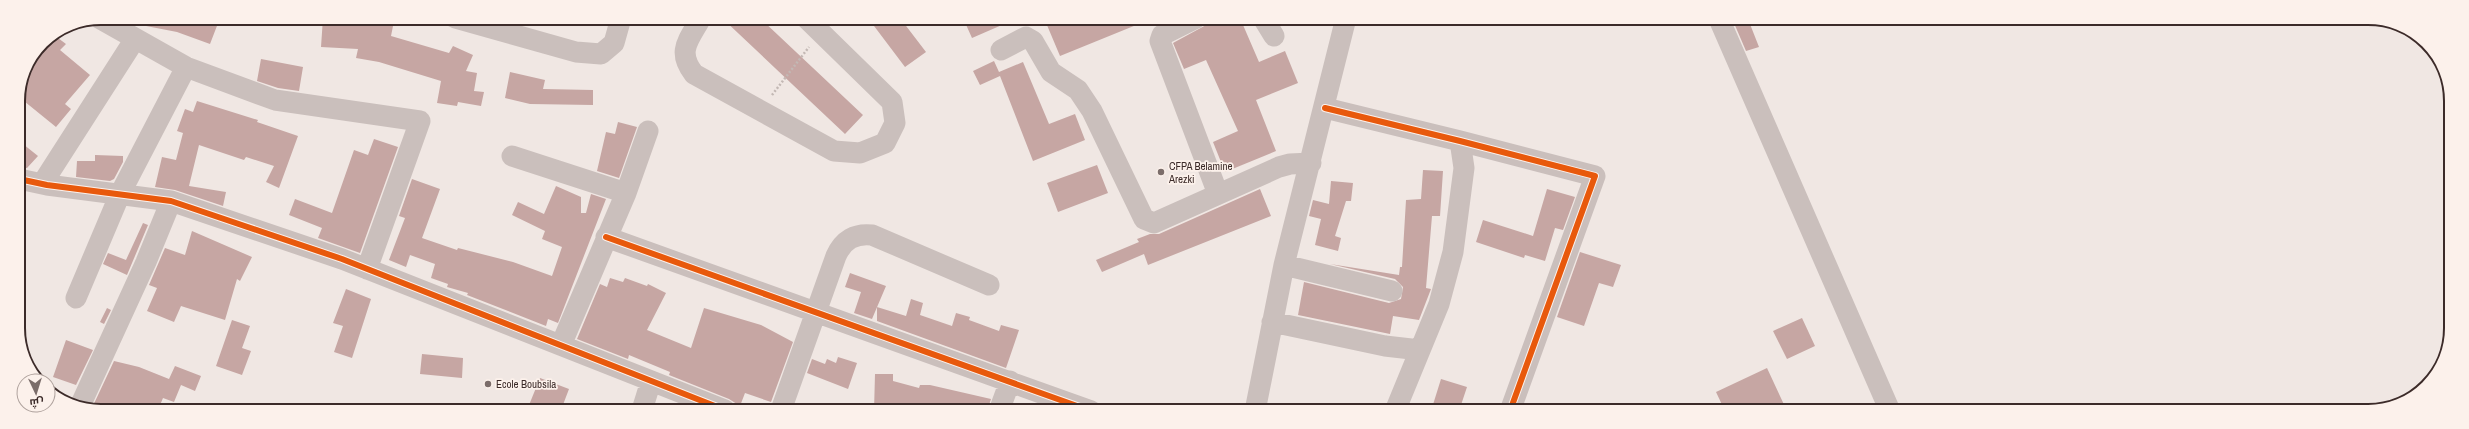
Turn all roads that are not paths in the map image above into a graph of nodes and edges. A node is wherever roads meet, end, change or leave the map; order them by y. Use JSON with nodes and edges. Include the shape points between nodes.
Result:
{"nodes":[{"id":1,"x":111,"y":25,"type":"edge"},
{"id":2,"x":480,"y":25,"type":"edge"},
{"id":3,"x":619,"y":25,"type":"edge"},
{"id":4,"x":697,"y":25,"type":"edge"},
{"id":5,"x":813,"y":25,"type":"edge"},
{"id":6,"x":1182,"y":25,"type":"edge"},
{"id":7,"x":1268,"y":25,"type":"edge"},
{"id":8,"x":1344,"y":25,"type":"edge"},
{"id":9,"x":1722,"y":25,"type":"edge"},
{"id":10,"x":1274,"y":36,"type":"dead end"},
{"id":11,"x":135,"y":39,"type":"junction"},
{"id":12,"x":1001,"y":50,"type":"dead end"},
{"id":13,"x":186,"y":67,"type":"junction"},
{"id":14,"x":1325,"y":108,"type":"junction"},
{"id":15,"x":648,"y":131,"type":"dead end"},
{"id":16,"x":1460,"y":140,"type":"junction"},
{"id":17,"x":512,"y":156,"type":"dead end"},
{"id":18,"x":1311,"y":163,"type":"junction"},
{"id":19,"x":25,"y":180,"type":"edge"},
{"id":20,"x":42,"y":184,"type":"junction"},
{"id":21,"x":626,"y":193,"type":"junction"},
{"id":22,"x":120,"y":194,"type":"junction"},
{"id":23,"x":1218,"y":194,"type":"junction"},
{"id":24,"x":171,"y":201,"type":"junction"},
{"id":25,"x":606,"y":237,"type":"junction"},
{"id":26,"x":1284,"y":265,"type":"junction"},
{"id":27,"x":367,"y":269,"type":"junction"},
{"id":28,"x":989,"y":285,"type":"dead end"},
{"id":29,"x":1392,"y":291,"type":"dead end"},
{"id":30,"x":76,"y":298,"type":"dead end"},
{"id":31,"x":814,"y":313,"type":"junction"},
{"id":32,"x":1272,"y":322,"type":"junction"},
{"id":33,"x":561,"y":345,"type":"junction"},
{"id":34,"x":1420,"y":350,"type":"junction"},
{"id":35,"x":651,"y":381,"type":"junction"},
{"id":36,"x":1010,"y":381,"type":"junction"},
{"id":37,"x":82,"y":402,"type":"edge"},
{"id":38,"x":644,"y":404,"type":"edge"},
{"id":39,"x":710,"y":404,"type":"edge"},
{"id":40,"x":783,"y":404,"type":"edge"},
{"id":41,"x":1002,"y":404,"type":"edge"},
{"id":42,"x":1072,"y":404,"type":"edge"},
{"id":43,"x":1256,"y":404,"type":"edge"},
{"id":44,"x":1399,"y":404,"type":"edge"},
{"id":45,"x":1513,"y":404,"type":"edge"},
{"id":46,"x":1887,"y":404,"type":"edge"}],
"edges":[{"from":1,"to":11,"type":"street"},
{"from":2,"to":3,"type":"street","via":[[576,52],[602,54],[614,43]]},
{"from":4,"to":5,"type":"street","via":[[684,50],[685,63],[694,74],[834,151],[860,153],[885,144],[895,123],[892,102]]},
{"from":6,"to":23,"type":"street","via":[[1162,35],[1160,41]]},
{"from":7,"to":10,"type":"street"},
{"from":8,"to":14,"type":"street"},
{"from":9,"to":46,"type":"street"},
{"from":11,"to":13,"type":"street"},
{"from":11,"to":20,"type":"street"},
{"from":12,"to":23,"type":"street","via":[[1026,37],[1033,41],[1051,72],[1078,90],[1092,111],[1148,223],[1154,223]]},
{"from":13,"to":22,"type":"street"},
{"from":13,"to":27,"type":"street","via":[[275,100],[420,121]]},
{"from":14,"to":16,"type":"street"},
{"from":14,"to":18,"type":"street"},
{"from":15,"to":21,"type":"street"},
{"from":16,"to":34,"type":"street","via":[[1464,168],[1453,252],[1439,304]]},
{"from":16,"to":45,"type":"street","via":[[1595,176]]},
{"from":17,"to":21,"type":"street"},
{"from":18,"to":23,"type":"street","via":[[1279,167]]},
{"from":18,"to":26,"type":"street"},
{"from":19,"to":20,"type":"street"},
{"from":20,"to":22,"type":"street"},
{"from":21,"to":25,"type":"street"},
{"from":22,"to":24,"type":"street"},
{"from":22,"to":30,"type":"street"},
{"from":24,"to":27,"type":"street"},
{"from":24,"to":37,"type":"street"},
{"from":25,"to":31,"type":"street"},
{"from":25,"to":33,"type":"street"},
{"from":26,"to":29,"type":"street"},
{"from":26,"to":32,"type":"street"},
{"from":27,"to":33,"type":"street"},
{"from":28,"to":31,"type":"street","via":[[872,235],[857,235],[839,249]]},
{"from":31,"to":36,"type":"street"},
{"from":31,"to":40,"type":"street"},
{"from":32,"to":34,"type":"street","via":[[1384,346]]},
{"from":32,"to":43,"type":"street"},
{"from":33,"to":35,"type":"street"},
{"from":34,"to":44,"type":"street"},
{"from":35,"to":38,"type":"street"},
{"from":35,"to":39,"type":"street"},
{"from":36,"to":41,"type":"street"},
{"from":36,"to":42,"type":"street"}]}
